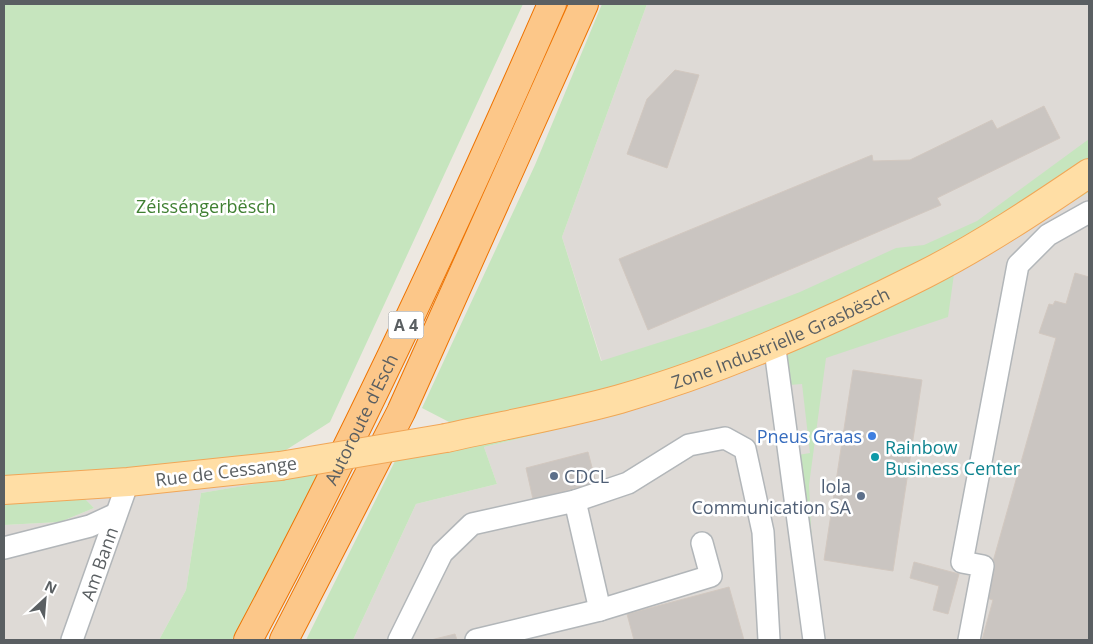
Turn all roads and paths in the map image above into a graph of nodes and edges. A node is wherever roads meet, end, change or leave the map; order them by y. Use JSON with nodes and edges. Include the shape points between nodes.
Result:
{"nodes":[{"id":1,"x":552,"y":4,"type":"edge"},
{"id":2,"x":584,"y":4,"type":"edge"},
{"id":3,"x":1089,"y":173,"type":"edge"},
{"id":4,"x":1089,"y":212,"type":"edge"},
{"id":5,"x":774,"y":342,"type":"junction"},
{"id":6,"x":446,"y":438,"type":"joint"},
{"id":7,"x":128,"y":482,"type":"junction"},
{"id":8,"x":4,"y":490,"type":"edge"},
{"id":9,"x":575,"y":500,"type":"junction"},
{"id":10,"x":116,"y":514,"type":"junction"},
{"id":11,"x":702,"y":543,"type":"dead end"},
{"id":12,"x":4,"y":548,"type":"edge"},
{"id":13,"x":600,"y":610,"type":"junction"},
{"id":14,"x":72,"y":640,"type":"edge"},
{"id":15,"x":248,"y":640,"type":"edge"},
{"id":16,"x":284,"y":640,"type":"edge"},
{"id":17,"x":399,"y":640,"type":"edge"},
{"id":18,"x":476,"y":640,"type":"edge"},
{"id":19,"x":769,"y":640,"type":"edge"},
{"id":20,"x":814,"y":640,"type":"edge"},
{"id":21,"x":969,"y":640,"type":"edge"}],
"edges":[{"from":1,"to":15,"type":"highway","name":"Autoroute d'Esch","number":"A 4","via":[[490,146],[371,400]]},
{"from":2,"to":16,"type":"highway","name":"Autoroute d'Esch","number":"A 4","via":[[401,412]]},
{"from":3,"to":5,"type":"main road","name":"Zone Industrielle Grasbësch","via":[[1016,221],[925,274]]},
{"from":4,"to":21,"type":"lane","via":[[1048,235],[1018,265],[962,562],[983,566]]},
{"from":5,"to":6,"type":"main road","name":"Zone Industrielle Grasbësch","via":[[720,365],[620,399]]},
{"from":5,"to":20,"type":"lane"},
{"from":6,"to":7,"type":"main road","name":"Rue de Cessange","bridge":true,"via":[[280,466]]},
{"from":7,"to":8,"type":"main road","name":"Rue de Cessange"},
{"from":7,"to":10,"type":"lane","name":"Am Bann"},
{"from":9,"to":13,"type":"lane"},
{"from":9,"to":17,"type":"lane","via":[[472,524],[442,552]]},
{"from":9,"to":19,"type":"lane","via":[[628,483],[689,445],[725,438],[745,449],[763,532]]},
{"from":10,"to":12,"type":"lane","name":"Am Bann","via":[[90,526]]},
{"from":10,"to":14,"type":"lane","name":"Am Bann"},
{"from":11,"to":13,"type":"lane","via":[[711,576]]},
{"from":13,"to":18,"type":"lane"}]}
